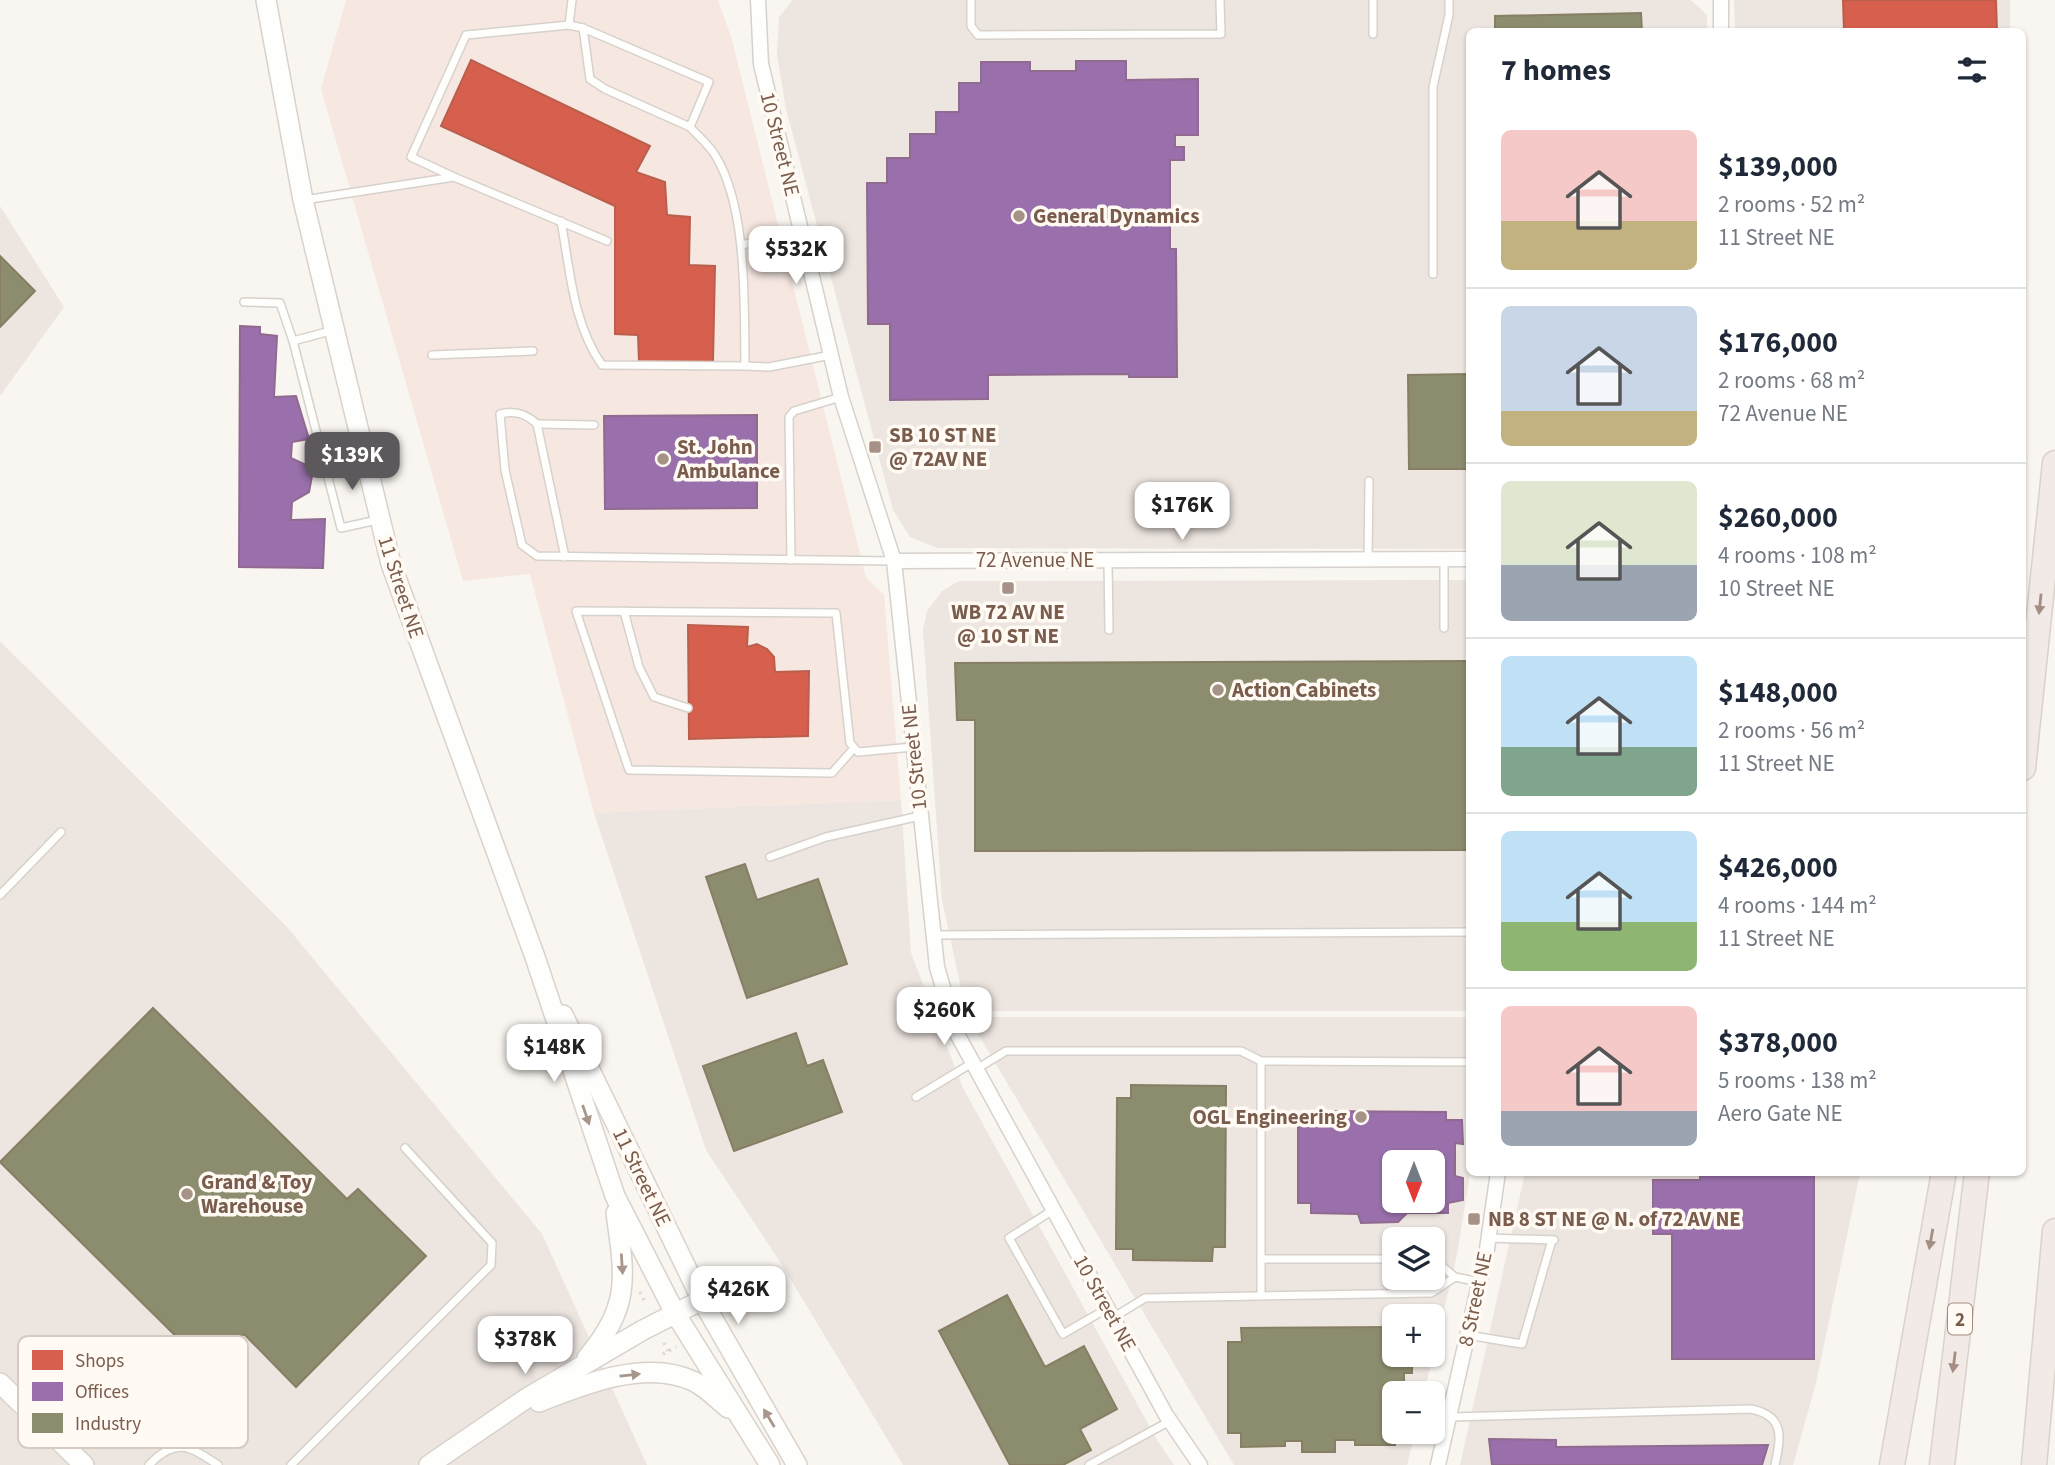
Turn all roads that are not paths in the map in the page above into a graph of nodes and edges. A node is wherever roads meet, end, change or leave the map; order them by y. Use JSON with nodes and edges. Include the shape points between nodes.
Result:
{"nodes":[{"id":1,"x":266,"y":0,"type":"edge"},
{"id":2,"x":572,"y":0,"type":"edge"},
{"id":3,"x":758,"y":0,"type":"edge"},
{"id":4,"x":971,"y":0,"type":"edge"},
{"id":5,"x":1220,"y":0,"type":"edge"},
{"id":6,"x":1373,"y":0,"type":"edge"},
{"id":7,"x":1449,"y":0,"type":"edge"},
{"id":8,"x":1721,"y":0,"type":"edge"},
{"id":9,"x":569,"y":26,"type":"junction"},
{"id":10,"x":583,"y":28,"type":"junction"},
{"id":11,"x":1721,"y":28,"type":"edge"},
{"id":12,"x":1373,"y":34,"type":"dead end"},
{"id":13,"x":690,"y":127,"type":"junction"},
{"id":14,"x":454,"y":177,"type":"junction"},
{"id":15,"x":303,"y":200,"type":"junction"},
{"id":16,"x":561,"y":221,"type":"junction"},
{"id":17,"x":801,"y":230,"type":"junction"},
{"id":18,"x":607,"y":241,"type":"dead end"},
{"id":19,"x":743,"y":245,"type":"junction"},
{"id":20,"x":1433,"y":274,"type":"dead end"},
{"id":21,"x":244,"y":302,"type":"dead end"},
{"id":22,"x":334,"y":330,"type":"junction"},
{"id":23,"x":293,"y":341,"type":"junction"},
{"id":24,"x":533,"y":351,"type":"dead end"},
{"id":25,"x":432,"y":355,"type":"dead end"},
{"id":26,"x":831,"y":355,"type":"junction"},
{"id":27,"x":745,"y":366,"type":"junction"},
{"id":28,"x":841,"y":397,"type":"junction"},
{"id":29,"x":537,"y":424,"type":"junction"},
{"id":30,"x":594,"y":425,"type":"dead end"},
{"id":31,"x":2055,"y":463,"type":"edge"},
{"id":32,"x":1369,"y":481,"type":"dead end"},
{"id":33,"x":380,"y":519,"type":"junction"},
{"id":34,"x":565,"y":557,"type":"junction"},
{"id":35,"x":1444,"y":559,"type":"junction"},
{"id":36,"x":1466,"y":559,"type":"edge"},
{"id":37,"x":791,"y":560,"type":"junction"},
{"id":38,"x":1108,"y":560,"type":"junction"},
{"id":39,"x":1368,"y":560,"type":"junction"},
{"id":40,"x":894,"y":561,"type":"junction"},
{"id":41,"x":624,"y":611,"type":"junction"},
{"id":42,"x":1444,"y":628,"type":"dead end"},
{"id":43,"x":1109,"y":630,"type":"dead end"},
{"id":44,"x":688,"y":708,"type":"dead end"},
{"id":45,"x":2026,"y":739,"type":"edge"},
{"id":46,"x":913,"y":747,"type":"junction"},
{"id":47,"x":854,"y":748,"type":"junction"},
{"id":48,"x":920,"y":816,"type":"junction"},
{"id":49,"x":61,"y":832,"type":"dead end"},
{"id":50,"x":771,"y":856,"type":"dead end"},
{"id":51,"x":0,"y":895,"type":"edge"},
{"id":52,"x":1466,"y":932,"type":"edge"},
{"id":53,"x":933,"y":935,"type":"junction"},
{"id":54,"x":535,"y":957,"type":"junction"},
{"id":55,"x":1261,"y":1061,"type":"junction"},
{"id":56,"x":1466,"y":1062,"type":"edge"},
{"id":57,"x":973,"y":1066,"type":"junction"},
{"id":58,"x":916,"y":1097,"type":"dead end"},
{"id":59,"x":405,"y":1148,"type":"dead end"},
{"id":60,"x":1498,"y":1176,"type":"edge"},
{"id":61,"x":1943,"y":1176,"type":"edge"},
{"id":62,"x":1977,"y":1176,"type":"edge"},
{"id":63,"x":615,"y":1196,"type":"junction"},
{"id":64,"x":1053,"y":1210,"type":"junction"},
{"id":65,"x":2055,"y":1231,"type":"edge"},
{"id":66,"x":1489,"y":1238,"type":"junction"},
{"id":67,"x":1261,"y":1259,"type":"junction"},
{"id":68,"x":1382,"y":1259,"type":"edge"},
{"id":69,"x":1445,"y":1269,"type":"edge"},
{"id":70,"x":1455,"y":1277,"type":"junction"},
{"id":71,"x":1479,"y":1282,"type":"junction"},
{"id":72,"x":1261,"y":1296,"type":"junction"},
{"id":73,"x":702,"y":1300,"type":"junction"},
{"id":74,"x":1111,"y":1312,"type":"junction"},
{"id":75,"x":675,"y":1313,"type":"junction"},
{"id":76,"x":1467,"y":1335,"type":"junction"},
{"id":77,"x":2043,"y":1355,"type":"junction"},
{"id":78,"x":577,"y":1369,"type":"junction"},
{"id":79,"x":0,"y":1383,"type":"edge"},
{"id":80,"x":18,"y":1401,"type":"edge"},
{"id":81,"x":738,"y":1416,"type":"junction"},
{"id":82,"x":1449,"y":1417,"type":"junction"},
{"id":83,"x":495,"y":1419,"type":"junction"},
{"id":84,"x":1170,"y":1421,"type":"junction"},
{"id":85,"x":67,"y":1448,"type":"edge"},
{"id":86,"x":171,"y":1448,"type":"edge"},
{"id":87,"x":192,"y":1448,"type":"edge"},
{"id":88,"x":84,"y":1465,"type":"edge"},
{"id":89,"x":149,"y":1465,"type":"edge"},
{"id":90,"x":218,"y":1465,"type":"edge"},
{"id":91,"x":291,"y":1465,"type":"edge"},
{"id":92,"x":429,"y":1465,"type":"edge"},
{"id":93,"x":770,"y":1465,"type":"edge"},
{"id":94,"x":797,"y":1465,"type":"edge"},
{"id":95,"x":1089,"y":1465,"type":"edge"},
{"id":96,"x":1200,"y":1465,"type":"edge"},
{"id":97,"x":1438,"y":1465,"type":"edge"},
{"id":98,"x":1775,"y":1465,"type":"edge"},
{"id":99,"x":1892,"y":1465,"type":"edge"},
{"id":100,"x":1942,"y":1465,"type":"edge"},
{"id":101,"x":2034,"y":1465,"type":"edge"},
{"id":102,"x":2050,"y":1465,"type":"edge"}],
"edges":[{"from":1,"to":15,"type":"street","name":"11 Street NE"},
{"from":2,"to":9,"type":"lane"},
{"from":3,"to":17,"type":"street","name":"10 Street NE","via":[[761,64]]},
{"from":4,"to":5,"type":"lane","via":[[971,26],[978,35],[1005,35],[1221,34]]},
{"from":6,"to":12,"type":"lane"},
{"from":7,"to":20,"type":"lane","via":[[1433,87]]},
{"from":8,"to":11,"type":"street"},
{"from":9,"to":10,"type":"lane"},
{"from":9,"to":14,"type":"lane","via":[[466,34],[411,157]]},
{"from":10,"to":13,"type":"lane","via":[[590,79]]},
{"from":10,"to":13,"type":"lane","via":[[709,82]]},
{"from":13,"to":19,"type":"lane","via":[[715,156]]},
{"from":14,"to":15,"type":"lane"},
{"from":14,"to":16,"type":"lane"},
{"from":15,"to":22,"type":"street","name":"11 Street NE"},
{"from":16,"to":18,"type":"lane"},
{"from":16,"to":27,"type":"lane","via":[[581,326],[602,365]]},
{"from":17,"to":19,"type":"lane"},
{"from":17,"to":26,"type":"street","name":"10 Street NE"},
{"from":19,"to":27,"type":"lane"},
{"from":21,"to":23,"type":"lane","via":[[280,303]]},
{"from":22,"to":23,"type":"lane"},
{"from":22,"to":33,"type":"street","name":"11 Street NE"},
{"from":23,"to":33,"type":"lane","via":[[341,528]]},
{"from":24,"to":25,"type":"lane"},
{"from":26,"to":27,"type":"lane","via":[[769,367]]},
{"from":26,"to":28,"type":"street","name":"10 Street NE"},
{"from":28,"to":37,"type":"lane","via":[[794,411],[789,417]]},
{"from":28,"to":40,"type":"street","name":"10 Street NE"},
{"from":29,"to":30,"type":"lane"},
{"from":29,"to":34,"type":"lane"},
{"from":29,"to":34,"type":"lane","via":[[528,416],[500,414],[505,470],[522,545],[537,556]]},
{"from":31,"to":45,"type":"highway","one_way":true},
{"from":32,"to":39,"type":"lane"},
{"from":33,"to":54,"type":"street","name":"11 Street NE","via":[[391,564]]},
{"from":34,"to":37,"type":"lane"},
{"from":35,"to":36,"type":"street","name":"72 Avenue NE"},
{"from":35,"to":39,"type":"street","name":"72 Avenue NE"},
{"from":35,"to":42,"type":"lane"},
{"from":37,"to":40,"type":"lane"},
{"from":38,"to":39,"type":"street","name":"72 Avenue NE"},
{"from":38,"to":40,"type":"street","name":"72 Avenue NE"},
{"from":38,"to":43,"type":"lane"},
{"from":40,"to":46,"type":"street","name":"10 Street NE"},
{"from":41,"to":44,"type":"lane","via":[[639,667],[654,698]]},
{"from":41,"to":47,"type":"lane","via":[[835,612]]},
{"from":41,"to":47,"type":"lane","via":[[576,611],[629,770],[832,773]]},
{"from":46,"to":47,"type":"lane","via":[[858,752]]},
{"from":46,"to":48,"type":"street","name":"10 Street NE"},
{"from":48,"to":50,"type":"lane","via":[[825,837]]},
{"from":48,"to":53,"type":"street","name":"10 Street NE"},
{"from":49,"to":51,"type":"lane"},
{"from":52,"to":53,"type":"lane"},
{"from":53,"to":57,"type":"street","name":"10 Street NE","via":[[956,1032]]},
{"from":54,"to":63,"type":"street","name":"11 Street NE","one_way":true},
{"from":54,"to":73,"type":"street","name":"11 Street NE"},
{"from":55,"to":56,"type":"lane"},
{"from":55,"to":57,"type":"lane","via":[[1241,1051],[1006,1051]]},
{"from":55,"to":67,"type":"lane"},
{"from":57,"to":58,"type":"lane"},
{"from":57,"to":64,"type":"street","name":"10 Street NE"},
{"from":59,"to":91,"type":"lane","via":[[492,1243],[491,1265]]},
{"from":60,"to":66,"type":"street","name":"8 Street NE"},
{"from":61,"to":99,"type":"highway","one_way":true},
{"from":62,"to":100,"type":"highway","number":"2","one_way":true},
{"from":63,"to":75,"type":"street","name":"11 Street NE"},
{"from":63,"to":78,"type":"street","one_way":true,"via":[[621,1300],[608,1332]]},
{"from":64,"to":74,"type":"street","name":"10 Street NE"},
{"from":64,"to":74,"type":"lane","via":[[1010,1238],[1063,1334]]},
{"from":65,"to":77,"type":"highway"},
{"from":66,"to":71,"type":"street","name":"8 Street NE"},
{"from":66,"to":76,"type":"lane","via":[[1554,1240],[1522,1344]]},
{"from":67,"to":68,"type":"lane"},
{"from":67,"to":72,"type":"lane"},
{"from":69,"to":70,"type":"lane"},
{"from":70,"to":71,"type":"lane"},
{"from":70,"to":72,"type":"lane","via":[[1431,1293]]},
{"from":71,"to":76,"type":"street","name":"8 Street NE"},
{"from":72,"to":74,"type":"lane","via":[[1145,1298]]},
{"from":73,"to":75,"type":"street"},
{"from":94,"to":73,"type":"street","name":"11 Street NE","one_way":true},
{"from":74,"to":84,"type":"street","name":"10 Street NE"},
{"from":75,"to":78,"type":"street"},
{"from":75,"to":81,"type":"street","name":"11 Street NE"},
{"from":76,"to":82,"type":"street","name":"8 Street NE"},
{"from":77,"to":101,"type":"highway"},
{"from":77,"to":102,"type":"highway","via":[[2052,1434]]},
{"from":78,"to":83,"type":"street"},
{"from":79,"to":80,"type":"street"},
{"from":83,"to":81,"type":"street","one_way":true,"via":[[617,1376],[664,1372],[695,1381]]},
{"from":81,"to":93,"type":"street","name":"11 Street NE"},
{"from":82,"to":97,"type":"street","name":"8 Street NE"},
{"from":82,"to":98,"type":"lane","via":[[1751,1409],[1767,1413],[1776,1422],[1781,1440]]},
{"from":83,"to":92,"type":"street"},
{"from":84,"to":95,"type":"lane"},
{"from":84,"to":96,"type":"street","name":"10 Street NE"},
{"from":85,"to":88,"type":"street"},
{"from":86,"to":89,"type":"lane"},
{"from":87,"to":90,"type":"lane"}]}
